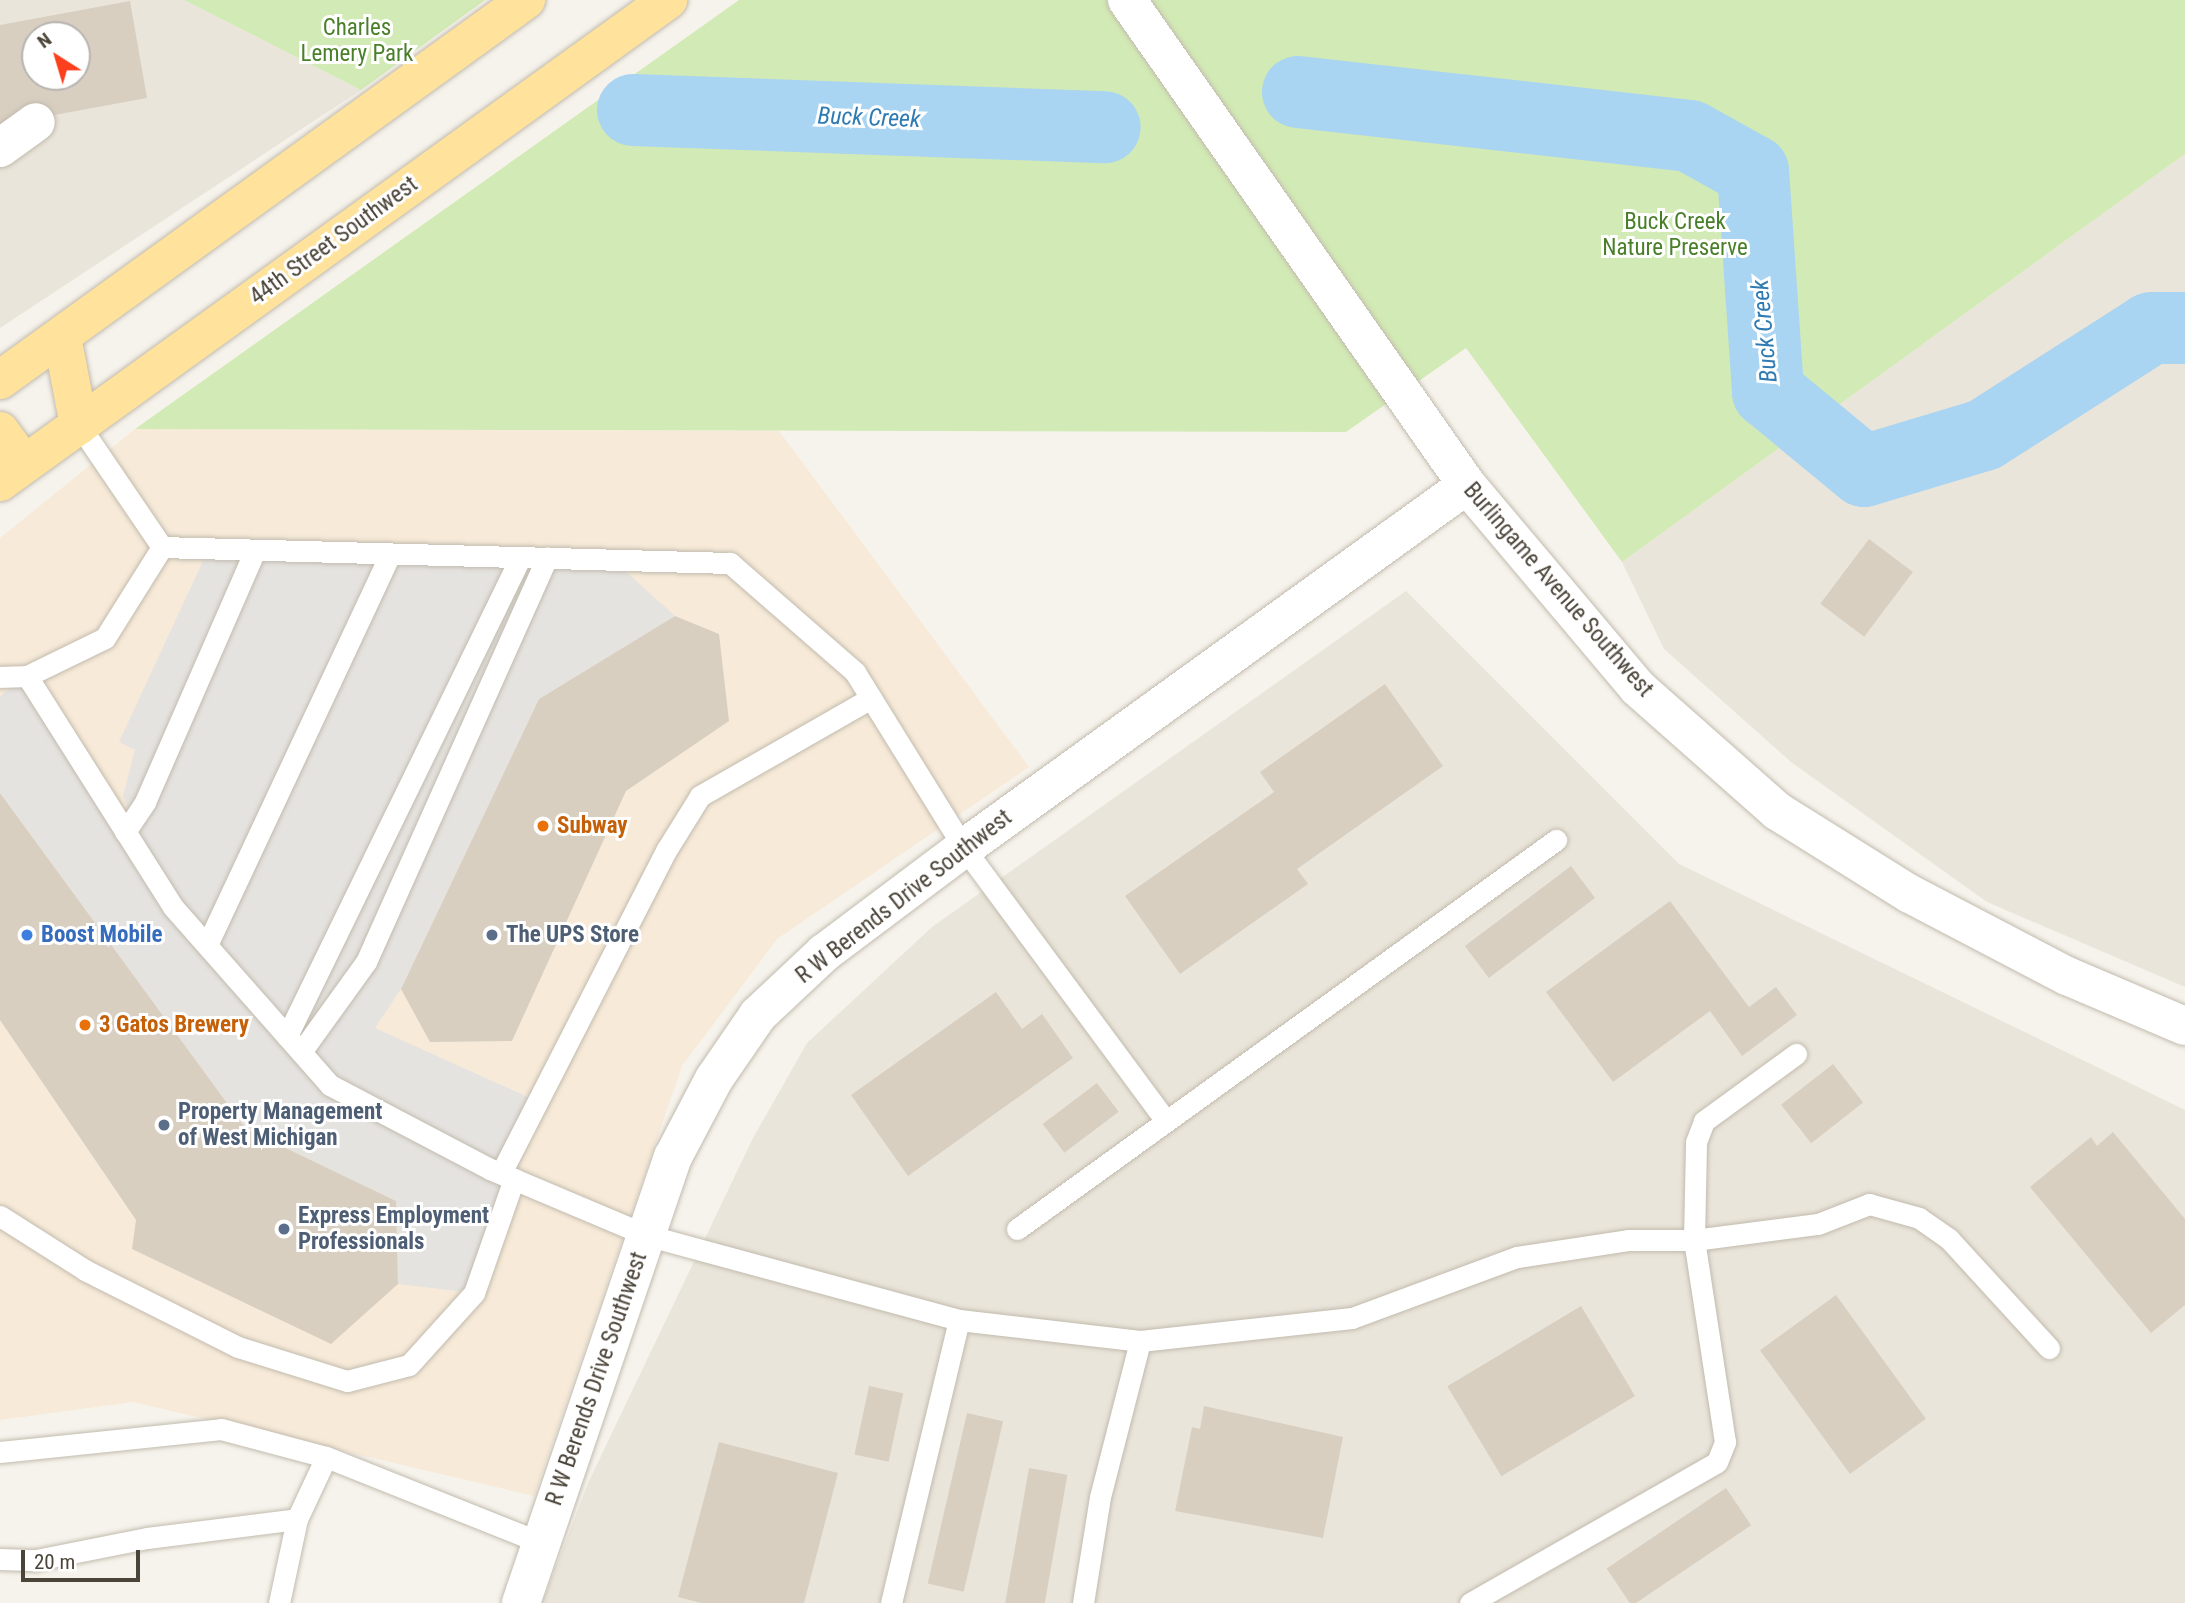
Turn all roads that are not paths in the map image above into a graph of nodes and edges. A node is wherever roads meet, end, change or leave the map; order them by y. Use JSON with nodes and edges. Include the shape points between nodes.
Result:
{"nodes":[{"id":1,"x":526,"y":0,"type":"edge"},
{"id":2,"x":668,"y":0,"type":"edge"},
{"id":3,"x":1127,"y":0,"type":"edge"},
{"id":4,"x":36,"y":122,"type":"dead end"},
{"id":5,"x":0,"y":148,"type":"edge"},
{"id":6,"x":62,"y":337,"type":"junction"},
{"id":7,"x":0,"y":380,"type":"edge"},
{"id":8,"x":79,"y":425,"type":"junction"},
{"id":9,"x":0,"y":431,"type":"edge"},
{"id":10,"x":12,"y":473,"type":"edge"},
{"id":11,"x":1467,"y":485,"type":"junction"},
{"id":12,"x":162,"y":547,"type":"junction"},
{"id":13,"x":255,"y":550,"type":"junction"},
{"id":14,"x":390,"y":554,"type":"junction"},
{"id":15,"x":520,"y":558,"type":"junction"},
{"id":16,"x":547,"y":558,"type":"junction"},
{"id":17,"x":27,"y":676,"type":"junction"},
{"id":18,"x":0,"y":677,"type":"edge"},
{"id":19,"x":871,"y":698,"type":"junction"},
{"id":20,"x":125,"y":832,"type":"junction"},
{"id":21,"x":1556,"y":840,"type":"dead end"},
{"id":22,"x":964,"y":848,"type":"junction"},
{"id":23,"x":207,"y":945,"type":"junction"},
{"id":24,"x":2185,"y":1026,"type":"edge"},
{"id":25,"x":294,"y":1044,"type":"junction"},
{"id":26,"x":1796,"y":1054,"type":"dead end"},
{"id":27,"x":1166,"y":1121,"type":"junction"},
{"id":28,"x":507,"y":1176,"type":"junction"},
{"id":29,"x":0,"y":1216,"type":"edge"},
{"id":30,"x":1017,"y":1229,"type":"dead end"},
{"id":31,"x":646,"y":1235,"type":"junction"},
{"id":32,"x":1694,"y":1240,"type":"junction"},
{"id":33,"x":959,"y":1320,"type":"junction"},
{"id":34,"x":1140,"y":1341,"type":"junction"},
{"id":35,"x":2049,"y":1348,"type":"dead end"},
{"id":36,"x":0,"y":1452,"type":"edge"},
{"id":37,"x":326,"y":1457,"type":"junction"},
{"id":38,"x":297,"y":1519,"type":"junction"},
{"id":39,"x":542,"y":1542,"type":"junction"},
{"id":40,"x":0,"y":1559,"type":"edge"},
{"id":41,"x":279,"y":1603,"type":"edge"},
{"id":42,"x":521,"y":1603,"type":"edge"},
{"id":43,"x":891,"y":1603,"type":"edge"},
{"id":44,"x":1083,"y":1603,"type":"edge"},
{"id":45,"x":1470,"y":1603,"type":"edge"}],
"edges":[{"from":1,"to":6,"type":"main road"},
{"from":2,"to":8,"type":"main road","name":"44th Street Southwest"},
{"from":3,"to":11,"type":"street","name":"Burlingame Avenue Southwest"},
{"from":4,"to":5,"type":"street"},
{"from":6,"to":7,"type":"main road"},
{"from":6,"to":8,"type":"main road"},
{"from":8,"to":10,"type":"main road","name":"44th Street Southwest"},
{"from":8,"to":12,"type":"lane"},
{"from":9,"to":10,"type":"main road"},
{"from":11,"to":22,"type":"street","name":"R W Berends Drive Southwest"},
{"from":11,"to":24,"type":"street","name":"Burlingame Avenue Southwest","via":[[1638,688],[1777,811],[1923,901],[2067,976]]},
{"from":12,"to":13,"type":"lane"},
{"from":12,"to":17,"type":"lane","via":[[105,638]]},
{"from":13,"to":14,"type":"lane"},
{"from":13,"to":20,"type":"lane","via":[[145,802]]},
{"from":14,"to":15,"type":"lane"},
{"from":14,"to":23,"type":"lane"},
{"from":15,"to":16,"type":"lane"},
{"from":15,"to":25,"type":"lane"},
{"from":16,"to":19,"type":"lane","via":[[730,563],[855,672]]},
{"from":16,"to":25,"type":"lane","via":[[366,962]]},
{"from":17,"to":18,"type":"lane"},
{"from":17,"to":20,"type":"lane"},
{"from":19,"to":22,"type":"lane"},
{"from":19,"to":28,"type":"lane","via":[[700,796],[667,849]]},
{"from":20,"to":23,"type":"lane","via":[[173,907]]},
{"from":21,"to":27,"type":"lane"},
{"from":22,"to":27,"type":"lane"},
{"from":22,"to":31,"type":"street","name":"R W Berends Drive Southwest","via":[[824,953],[758,1015],[714,1079],[673,1157]]},
{"from":23,"to":25,"type":"lane"},
{"from":25,"to":28,"type":"lane","via":[[330,1085]]},
{"from":26,"to":32,"type":"lane","via":[[1704,1121],[1696,1142]]},
{"from":27,"to":30,"type":"lane"},
{"from":28,"to":29,"type":"lane","via":[[474,1293],[409,1365],[347,1381],[238,1347],[85,1270]]},
{"from":28,"to":31,"type":"lane"},
{"from":31,"to":33,"type":"lane"},
{"from":31,"to":39,"type":"street","name":"R W Berends Drive Southwest"},
{"from":32,"to":34,"type":"lane","via":[[1628,1240],[1517,1257],[1352,1318]]},
{"from":32,"to":35,"type":"lane","via":[[1818,1224],[1869,1204],[1919,1217],[1949,1239]]},
{"from":32,"to":45,"type":"lane","via":[[1725,1442],[1717,1462]]},
{"from":33,"to":34,"type":"lane"},
{"from":33,"to":43,"type":"lane"},
{"from":34,"to":44,"type":"lane","via":[[1100,1497]]},
{"from":36,"to":37,"type":"lane","via":[[221,1429]]},
{"from":37,"to":38,"type":"lane"},
{"from":37,"to":39,"type":"lane"},
{"from":38,"to":40,"type":"lane","via":[[147,1538],[36,1560]]},
{"from":38,"to":41,"type":"lane"},
{"from":39,"to":42,"type":"street","name":"R W Berends Drive Southwest"}]}
